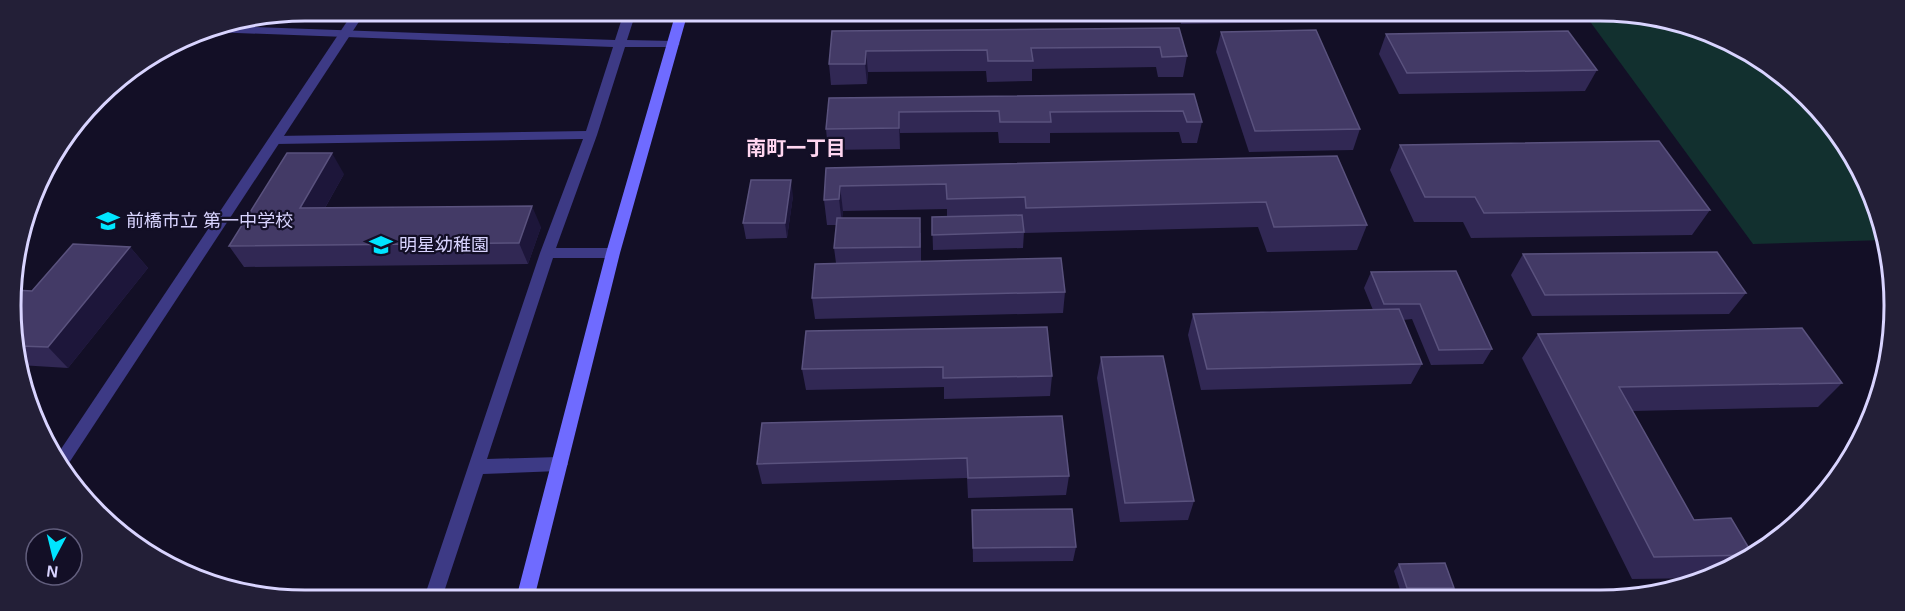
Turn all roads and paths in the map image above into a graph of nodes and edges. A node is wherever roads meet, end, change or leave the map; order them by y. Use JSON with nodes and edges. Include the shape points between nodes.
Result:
{"nodes":[{"id":1,"x":353,"y":21,"type":"edge"},
{"id":2,"x":627,"y":21,"type":"edge"},
{"id":3,"x":680,"y":21,"type":"edge"},
{"id":4,"x":237,"y":30,"type":"edge"},
{"id":5,"x":345,"y":33,"type":"junction"},
{"id":6,"x":620,"y":44,"type":"junction"},
{"id":7,"x":674,"y":44,"type":"junction"},
{"id":8,"x":591,"y":135,"type":"junction"},
{"id":9,"x":276,"y":140,"type":"junction"},
{"id":10,"x":547,"y":253,"type":"junction"},
{"id":11,"x":613,"y":253,"type":"junction"},
{"id":12,"x":65,"y":457,"type":"edge"},
{"id":13,"x":559,"y":465,"type":"junction"},
{"id":14,"x":478,"y":467,"type":"junction"},
{"id":15,"x":436,"y":590,"type":"edge"},
{"id":16,"x":527,"y":590,"type":"edge"}],
"edges":[{"from":1,"to":5,"type":"street"},
{"from":2,"to":6,"type":"street"},
{"from":3,"to":7,"type":"street"},
{"from":4,"to":5,"type":"street"},
{"from":5,"to":6,"type":"street"},
{"from":5,"to":9,"type":"street"},
{"from":6,"to":7,"type":"street"},
{"from":6,"to":8,"type":"street"},
{"from":7,"to":11,"type":"street"},
{"from":8,"to":9,"type":"street"},
{"from":8,"to":10,"type":"street"},
{"from":9,"to":12,"type":"street"},
{"from":10,"to":11,"type":"street"},
{"from":10,"to":14,"type":"street"},
{"from":11,"to":13,"type":"street"},
{"from":13,"to":14,"type":"street"},
{"from":13,"to":16,"type":"street"},
{"from":14,"to":15,"type":"street"}]}
